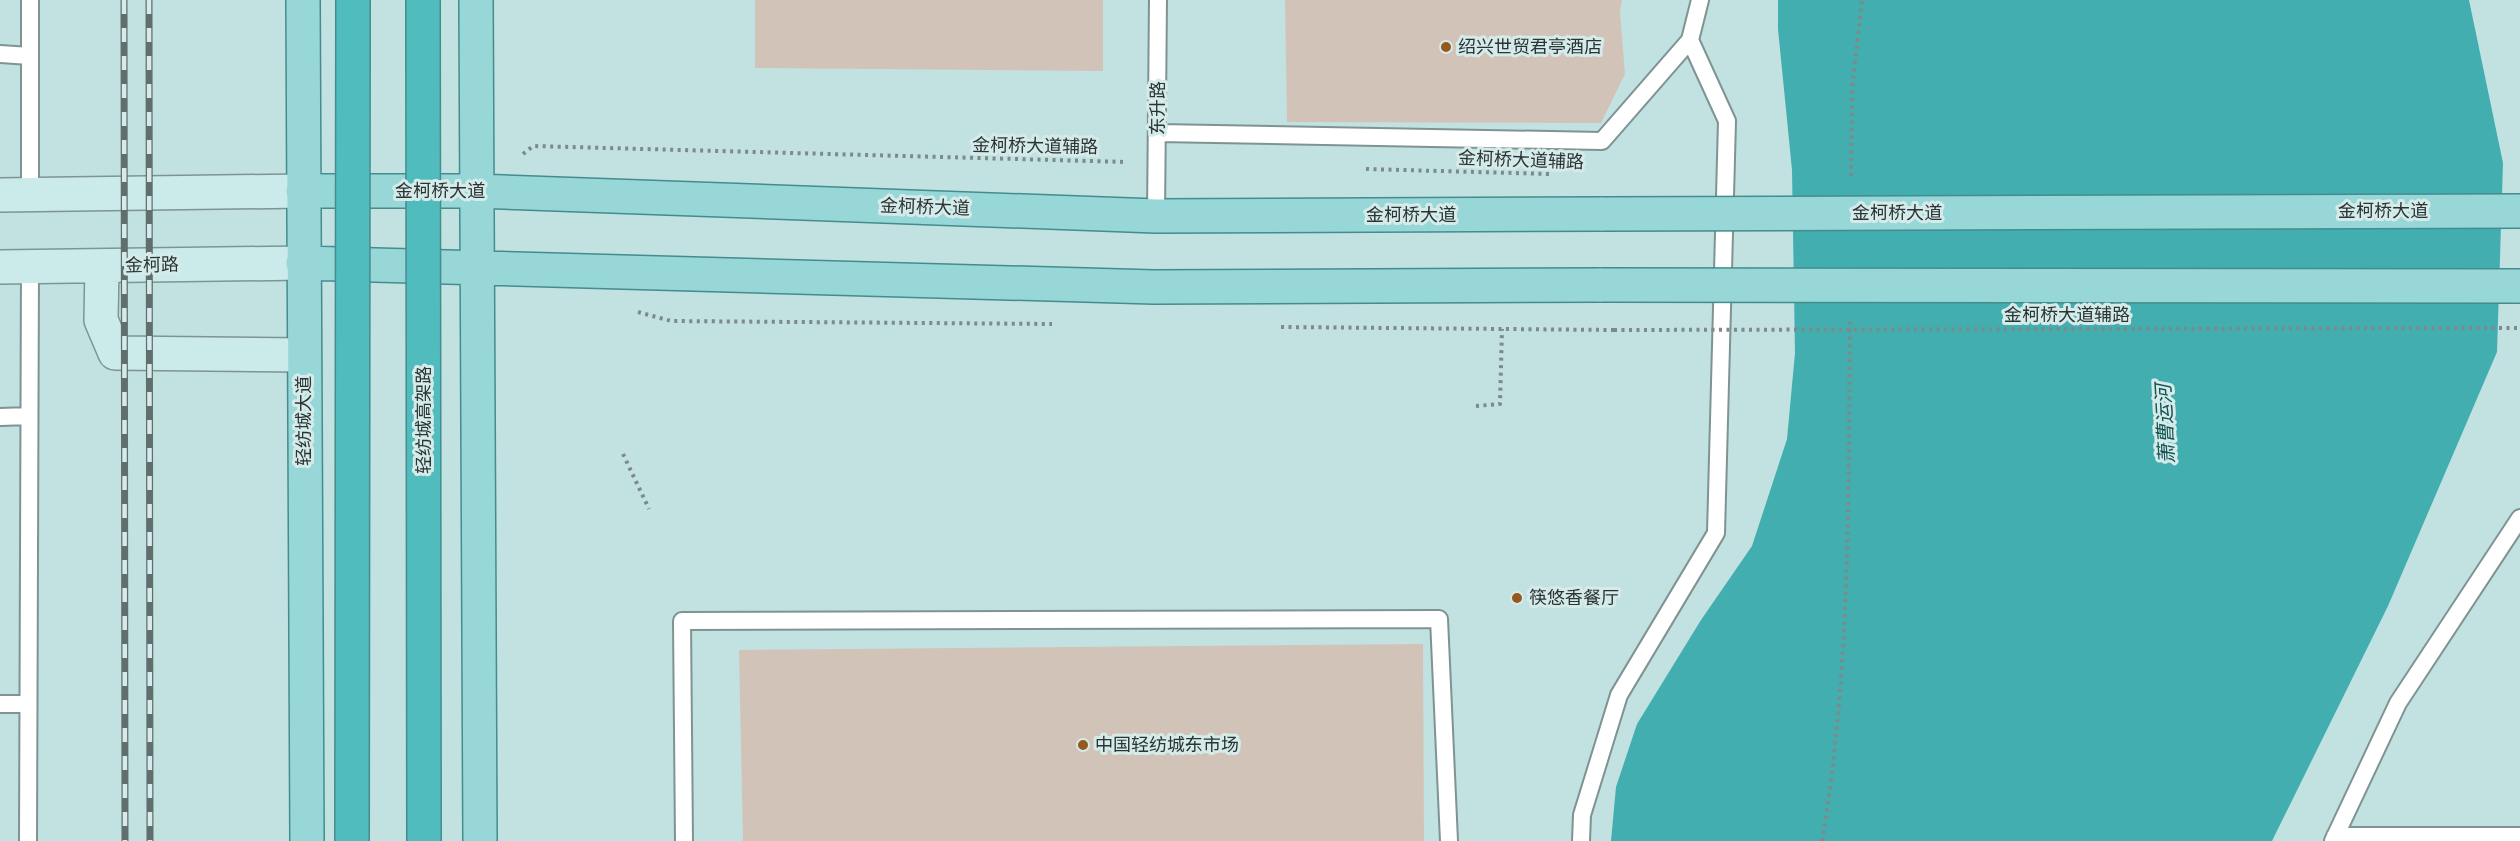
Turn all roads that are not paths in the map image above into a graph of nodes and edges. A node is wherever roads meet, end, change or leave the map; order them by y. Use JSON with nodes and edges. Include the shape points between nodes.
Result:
{"nodes":[{"id":1,"x":30,"y":0,"type":"edge"},
{"id":2,"x":303,"y":0,"type":"edge"},
{"id":3,"x":353,"y":0,"type":"edge"},
{"id":4,"x":423,"y":0,"type":"edge"},
{"id":5,"x":476,"y":0,"type":"edge"},
{"id":6,"x":1158,"y":0,"type":"edge"},
{"id":7,"x":1700,"y":0,"type":"edge"},
{"id":8,"x":1690,"y":40,"type":"junction"},
{"id":9,"x":0,"y":54,"type":"edge"},
{"id":10,"x":30,"y":56,"type":"junction"},
{"id":11,"x":1158,"y":133,"type":"junction"},
{"id":12,"x":303,"y":191,"type":"junction"},
{"id":13,"x":477,"y":191,"type":"junction"},
{"id":14,"x":15,"y":195,"type":"edge"},
{"id":15,"x":2520,"y":211,"type":"edge"},
{"id":16,"x":1156,"y":216,"type":"junction"},
{"id":17,"x":303,"y":263,"type":"junction"},
{"id":18,"x":102,"y":266,"type":"junction"},
{"id":19,"x":15,"y":267,"type":"edge"},
{"id":20,"x":478,"y":269,"type":"junction"},
{"id":21,"x":2520,"y":286,"type":"edge"},
{"id":22,"x":304,"y":356,"type":"junction"},
{"id":23,"x":29,"y":416,"type":"junction"},
{"id":24,"x":0,"y":417,"type":"edge"},
{"id":25,"x":2520,"y":518,"type":"edge"},
{"id":26,"x":0,"y":704,"type":"edge"},
{"id":27,"x":28,"y":704,"type":"junction"},
{"id":28,"x":2520,"y":836,"type":"edge"},
{"id":29,"x":2334,"y":839,"type":"edge"},
{"id":30,"x":28,"y":841,"type":"edge"},
{"id":31,"x":307,"y":841,"type":"edge"},
{"id":32,"x":352,"y":841,"type":"edge"},
{"id":33,"x":424,"y":841,"type":"edge"},
{"id":34,"x":480,"y":841,"type":"edge"},
{"id":35,"x":684,"y":841,"type":"edge"},
{"id":36,"x":1449,"y":841,"type":"edge"},
{"id":37,"x":1581,"y":841,"type":"edge"}],
"edges":[{"from":1,"to":10,"type":"lane"},
{"from":2,"to":12,"type":"main road","name":"轻纺城大道"},
{"from":3,"to":32,"type":"highway","bridge":true},
{"from":4,"to":33,"type":"highway","name":"轻纺城高架路","bridge":true},
{"from":5,"to":13,"type":"main road"},
{"from":6,"to":11,"type":"lane","name":"东升路"},
{"from":7,"to":8,"type":"lane"},
{"from":8,"to":11,"type":"lane","via":[[1602,141]]},
{"from":8,"to":37,"type":"lane","via":[[1727,121],[1716,533],[1619,695],[1582,815]]},
{"from":9,"to":10,"type":"lane"},
{"from":10,"to":14,"type":"lane"},
{"from":11,"to":16,"type":"lane","name":"东升路"},
{"from":12,"to":13,"type":"main road","name":"金柯桥大道"},
{"from":12,"to":14,"type":"main road"},
{"from":12,"to":17,"type":"main road","name":"轻纺城大道"},
{"from":13,"to":16,"type":"main road","name":"金柯桥大道"},
{"from":13,"to":20,"type":"main road"},
{"from":15,"to":16,"type":"main road","name":"金柯桥大道","bridge":true},
{"from":17,"to":18,"type":"main road","name":"金柯路"},
{"from":17,"to":20,"type":"main road"},
{"from":17,"to":22,"type":"main road","name":"轻纺城大道"},
{"from":18,"to":19,"type":"main road","name":"金柯路"},
{"from":18,"to":22,"type":"main road","via":[[101,320],[115,353]]},
{"from":19,"to":23,"type":"lane"},
{"from":20,"to":21,"type":"main road","bridge":true,"via":[[1154,287]]},
{"from":20,"to":34,"type":"main road"},
{"from":22,"to":31,"type":"main road","name":"轻纺城大道"},
{"from":23,"to":24,"type":"lane"},
{"from":23,"to":27,"type":"lane"},
{"from":25,"to":29,"type":"lane","via":[[2398,703]]},
{"from":26,"to":27,"type":"lane"},
{"from":27,"to":30,"type":"lane"},
{"from":28,"to":29,"type":"lane"},
{"from":35,"to":36,"type":"lane","via":[[682,621],[1439,619]]}]}
